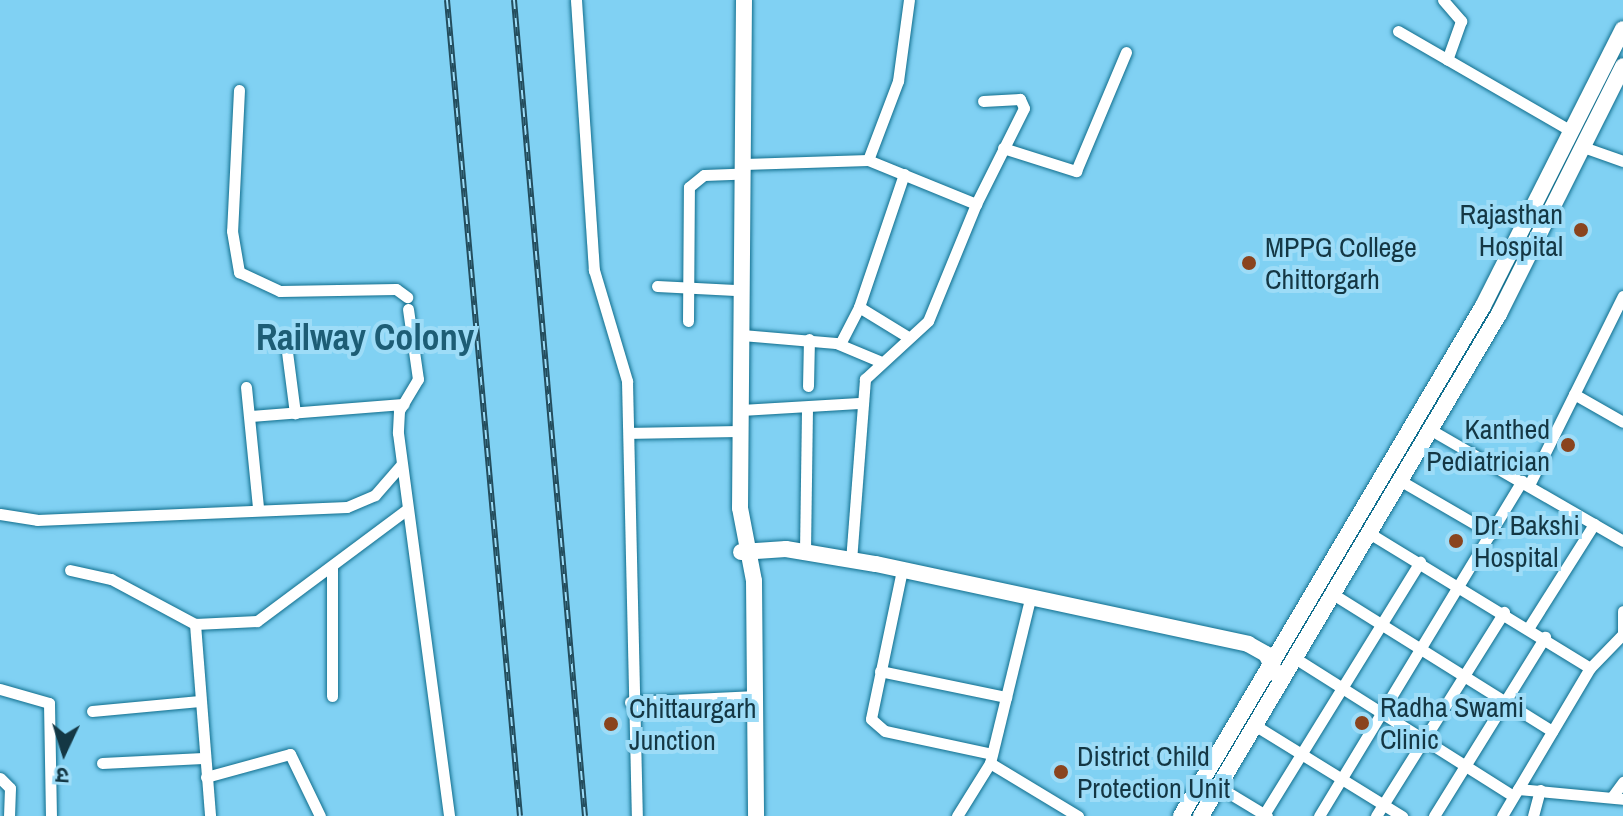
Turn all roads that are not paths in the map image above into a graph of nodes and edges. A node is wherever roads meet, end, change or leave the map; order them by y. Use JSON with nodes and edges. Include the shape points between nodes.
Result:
{"nodes":[{"id":1,"x":576,"y":0,"type":"edge"},
{"id":2,"x":736,"y":0,"type":"edge"},
{"id":3,"x":744,"y":0,"type":"edge"},
{"id":4,"x":909,"y":0,"type":"edge"},
{"id":5,"x":1443,"y":0,"type":"edge"},
{"id":6,"x":1623,"y":29,"type":"edge"},
{"id":7,"x":1398,"y":31,"type":"dead end"},
{"id":8,"x":1126,"y":52,"type":"dead end"},
{"id":9,"x":1447,"y":60,"type":"junction"},
{"id":10,"x":1623,"y":66,"type":"edge"},
{"id":11,"x":239,"y":90,"type":"dead end"},
{"id":12,"x":1616,"y":95,"type":"edge"},
{"id":13,"x":983,"y":101,"type":"dead end"},
{"id":14,"x":1571,"y":131,"type":"junction"},
{"id":15,"x":1583,"y":147,"type":"junction"},
{"id":16,"x":1003,"y":148,"type":"junction"},
{"id":17,"x":868,"y":160,"type":"junction"},
{"id":18,"x":1623,"y":161,"type":"edge"},
{"id":19,"x":740,"y":169,"type":"junction"},
{"id":20,"x":904,"y":174,"type":"junction"},
{"id":21,"x":976,"y":204,"type":"junction"},
{"id":22,"x":657,"y":286,"type":"dead end"},
{"id":23,"x":688,"y":288,"type":"junction"},
{"id":24,"x":735,"y":290,"type":"junction"},
{"id":25,"x":1623,"y":296,"type":"edge"},
{"id":26,"x":859,"y":307,"type":"junction"},
{"id":27,"x":688,"y":321,"type":"dead end"},
{"id":28,"x":742,"y":335,"type":"junction"},
{"id":29,"x":908,"y":337,"type":"junction"},
{"id":30,"x":809,"y":339,"type":"junction"},
{"id":31,"x":286,"y":344,"type":"dead end"},
{"id":32,"x":840,"y":344,"type":"junction"},
{"id":33,"x":879,"y":361,"type":"junction"},
{"id":34,"x":808,"y":386,"type":"dead end"},
{"id":35,"x":246,"y":387,"type":"dead end"},
{"id":36,"x":1574,"y":394,"type":"junction"},
{"id":37,"x":859,"y":403,"type":"junction"},
{"id":38,"x":404,"y":404,"type":"junction"},
{"id":39,"x":741,"y":410,"type":"junction"},
{"id":40,"x":807,"y":411,"type":"junction"},
{"id":41,"x":295,"y":413,"type":"junction"},
{"id":42,"x":250,"y":416,"type":"junction"},
{"id":43,"x":1623,"y":422,"type":"edge"},
{"id":44,"x":1431,"y":430,"type":"junction"},
{"id":45,"x":733,"y":431,"type":"junction"},
{"id":46,"x":630,"y":433,"type":"junction"},
{"id":47,"x":401,"y":465,"type":"junction"},
{"id":48,"x":1401,"y":481,"type":"junction"},
{"id":49,"x":1526,"y":483,"type":"junction"},
{"id":50,"x":258,"y":507,"type":"junction"},
{"id":51,"x":406,"y":510,"type":"junction"},
{"id":52,"x":0,"y":514,"type":"edge"},
{"id":53,"x":1594,"y":524,"type":"junction"},
{"id":54,"x":1369,"y":533,"type":"junction"},
{"id":55,"x":1492,"y":534,"type":"junction"},
{"id":56,"x":1623,"y":541,"type":"edge"},
{"id":57,"x":744,"y":551,"type":"junction"},
{"id":58,"x":805,"y":552,"type":"junction"},
{"id":59,"x":851,"y":560,"type":"junction"},
{"id":60,"x":1420,"y":562,"type":"junction"},
{"id":61,"x":332,"y":568,"type":"junction"},
{"id":62,"x":70,"y":570,"type":"dead end"},
{"id":63,"x":902,"y":570,"type":"junction"},
{"id":64,"x":1461,"y":586,"type":"junction"},
{"id":65,"x":1336,"y":596,"type":"junction"},
{"id":66,"x":1030,"y":599,"type":"junction"},
{"id":67,"x":1623,"y":611,"type":"edge"},
{"id":68,"x":1504,"y":612,"type":"junction"},
{"id":69,"x":195,"y":624,"type":"junction"},
{"id":70,"x":1382,"y":625,"type":"junction"},
{"id":71,"x":1529,"y":627,"type":"junction"},
{"id":72,"x":1623,"y":634,"type":"edge"},
{"id":73,"x":1545,"y":637,"type":"junction"},
{"id":74,"x":1424,"y":651,"type":"junction"},
{"id":75,"x":1298,"y":660,"type":"junction"},
{"id":76,"x":1273,"y":666,"type":"junction"},
{"id":77,"x":1590,"y":668,"type":"junction"},
{"id":78,"x":880,"y":671,"type":"junction"},
{"id":79,"x":1465,"y":677,"type":"junction"},
{"id":80,"x":1339,"y":686,"type":"junction"},
{"id":81,"x":1280,"y":687,"type":"junction"},
{"id":82,"x":0,"y":689,"type":"edge"},
{"id":83,"x":332,"y":696,"type":"dead end"},
{"id":84,"x":751,"y":696,"type":"junction"},
{"id":85,"x":1006,"y":697,"type":"junction"},
{"id":86,"x":200,"y":701,"type":"junction"},
{"id":87,"x":1505,"y":701,"type":"junction"},
{"id":88,"x":630,"y":702,"type":"junction"},
{"id":89,"x":92,"y":711,"type":"dead end"},
{"id":90,"x":1385,"y":715,"type":"junction"},
{"id":91,"x":1256,"y":726,"type":"junction"},
{"id":92,"x":1552,"y":731,"type":"junction"},
{"id":93,"x":1423,"y":739,"type":"junction"},
{"id":94,"x":1302,"y":754,"type":"junction"},
{"id":95,"x":203,"y":758,"type":"junction"},
{"id":96,"x":991,"y":759,"type":"junction"},
{"id":97,"x":102,"y":763,"type":"dead end"},
{"id":98,"x":1465,"y":766,"type":"junction"},
{"id":99,"x":206,"y":777,"type":"junction"},
{"id":100,"x":0,"y":778,"type":"edge"},
{"id":101,"x":1342,"y":779,"type":"junction"},
{"id":102,"x":1623,"y":782,"type":"edge"},
{"id":103,"x":1219,"y":787,"type":"junction"},
{"id":104,"x":1540,"y":790,"type":"junction"},
{"id":105,"x":1516,"y":793,"type":"junction"},
{"id":106,"x":1618,"y":798,"type":"edge"},
{"id":107,"x":1384,"y":804,"type":"junction"},
{"id":108,"x":1074,"y":815,"type":"edge"},
{"id":109,"x":1265,"y":815,"type":"edge"},
{"id":110,"x":9,"y":816,"type":"edge"},
{"id":111,"x":51,"y":816,"type":"edge"},
{"id":112,"x":210,"y":816,"type":"edge"},
{"id":113,"x":320,"y":816,"type":"edge"},
{"id":114,"x":449,"y":816,"type":"edge"},
{"id":115,"x":637,"y":816,"type":"edge"},
{"id":116,"x":747,"y":816,"type":"edge"},
{"id":117,"x":756,"y":816,"type":"edge"},
{"id":118,"x":957,"y":816,"type":"edge"},
{"id":119,"x":1181,"y":816,"type":"edge"},
{"id":120,"x":1201,"y":816,"type":"edge"},
{"id":121,"x":1319,"y":816,"type":"edge"},
{"id":122,"x":1376,"y":816,"type":"edge"},
{"id":123,"x":1402,"y":816,"type":"edge"},
{"id":124,"x":1434,"y":816,"type":"edge"},
{"id":125,"x":1502,"y":816,"type":"edge"},
{"id":126,"x":1533,"y":816,"type":"edge"}],
"edges":[{"from":1,"to":46,"type":"street","via":[[594,270],[627,381]]},
{"from":2,"to":19,"type":"main road"},
{"from":3,"to":19,"type":"main road"},
{"from":4,"to":17,"type":"street","via":[[898,81]]},
{"from":5,"to":9,"type":"street","via":[[1461,21]]},
{"from":6,"to":14,"type":"main road"},
{"from":7,"to":9,"type":"street"},
{"from":8,"to":16,"type":"street","via":[[1076,171]]},
{"from":9,"to":14,"type":"street"},
{"from":10,"to":12,"type":"main road"},
{"from":11,"to":38,"type":"street","via":[[232,231],[239,272],[280,291],[396,289],[408,303],[418,379]]},
{"from":12,"to":15,"type":"main road"},
{"from":13,"to":16,"type":"street","via":[[1023,102]]},
{"from":14,"to":76,"type":"main road","via":[[1483,306]]},
{"from":15,"to":18,"type":"street"},
{"from":15,"to":44,"type":"main road"},
{"from":16,"to":21,"type":"street"},
{"from":17,"to":19,"type":"street"},
{"from":17,"to":20,"type":"street"},
{"from":19,"to":23,"type":"street","via":[[691,183]]},
{"from":19,"to":24,"type":"main road"},
{"from":19,"to":28,"type":"main road"},
{"from":20,"to":21,"type":"street"},
{"from":20,"to":26,"type":"street"},
{"from":21,"to":29,"type":"street","via":[[941,299]]},
{"from":22,"to":23,"type":"street"},
{"from":23,"to":24,"type":"street"},
{"from":23,"to":27,"type":"street"},
{"from":24,"to":45,"type":"main road"},
{"from":25,"to":36,"type":"street"},
{"from":26,"to":29,"type":"street"},
{"from":26,"to":32,"type":"street"},
{"from":28,"to":30,"type":"street"},
{"from":28,"to":39,"type":"main road"},
{"from":29,"to":33,"type":"street"},
{"from":30,"to":32,"type":"street"},
{"from":30,"to":34,"type":"street"},
{"from":31,"to":41,"type":"street"},
{"from":32,"to":33,"type":"street"},
{"from":33,"to":37,"type":"street"},
{"from":35,"to":42,"type":"street"},
{"from":36,"to":43,"type":"street"},
{"from":36,"to":49,"type":"street"},
{"from":37,"to":40,"type":"street","via":[[816,403]]},
{"from":37,"to":59,"type":"street"},
{"from":38,"to":41,"type":"street"},
{"from":38,"to":47,"type":"street"},
{"from":39,"to":40,"type":"street"},
{"from":39,"to":57,"type":"main road"},
{"from":40,"to":58,"type":"street"},
{"from":41,"to":42,"type":"street"},
{"from":42,"to":50,"type":"street"},
{"from":44,"to":48,"type":"main road"},
{"from":44,"to":49,"type":"street"},
{"from":45,"to":46,"type":"street"},
{"from":45,"to":57,"type":"main road"},
{"from":46,"to":88,"type":"street"},
{"from":47,"to":50,"type":"street","via":[[357,505]]},
{"from":47,"to":51,"type":"street"},
{"from":48,"to":54,"type":"main road"},
{"from":48,"to":55,"type":"street"},
{"from":49,"to":53,"type":"street"},
{"from":49,"to":55,"type":"street"},
{"from":50,"to":52,"type":"street","via":[[37,520]]},
{"from":51,"to":61,"type":"street"},
{"from":51,"to":114,"type":"street"},
{"from":53,"to":56,"type":"street"},
{"from":53,"to":71,"type":"street"},
{"from":54,"to":60,"type":"street"},
{"from":54,"to":65,"type":"main road"},
{"from":55,"to":64,"type":"street"},
{"from":57,"to":58,"type":"main road"},
{"from":57,"to":84,"type":"main road"},
{"from":58,"to":59,"type":"main road"},
{"from":59,"to":63,"type":"main road"},
{"from":60,"to":64,"type":"street"},
{"from":60,"to":70,"type":"street"},
{"from":61,"to":69,"type":"street","via":[[267,618]]},
{"from":61,"to":83,"type":"street"},
{"from":62,"to":69,"type":"street","via":[[111,579]]},
{"from":63,"to":66,"type":"main road"},
{"from":63,"to":78,"type":"street"},
{"from":64,"to":68,"type":"street"},
{"from":64,"to":74,"type":"street"},
{"from":65,"to":70,"type":"street"},
{"from":65,"to":75,"type":"main road"},
{"from":66,"to":76,"type":"main road","via":[[1248,644]]},
{"from":66,"to":85,"type":"street"},
{"from":67,"to":72,"type":"street"},
{"from":68,"to":71,"type":"street"},
{"from":68,"to":79,"type":"street"},
{"from":69,"to":86,"type":"street"},
{"from":70,"to":74,"type":"street"},
{"from":70,"to":80,"type":"street"},
{"from":71,"to":73,"type":"street"},
{"from":72,"to":77,"type":"street"},
{"from":73,"to":77,"type":"street"},
{"from":73,"to":87,"type":"street"},
{"from":74,"to":79,"type":"street"},
{"from":74,"to":90,"type":"street"},
{"from":75,"to":80,"type":"street"},
{"from":75,"to":81,"type":"main road"},
{"from":76,"to":81,"type":"main road"},
{"from":76,"to":119,"type":"main road"},
{"from":77,"to":92,"type":"street"},
{"from":78,"to":85,"type":"street"},
{"from":78,"to":96,"type":"street","via":[[870,713],[878,729]]},
{"from":79,"to":87,"type":"street"},
{"from":79,"to":93,"type":"street"},
{"from":80,"to":90,"type":"street"},
{"from":80,"to":94,"type":"street"},
{"from":81,"to":91,"type":"main road"},
{"from":82,"to":111,"type":"street","via":[[35,693],[51,708]]},
{"from":84,"to":88,"type":"street"},
{"from":84,"to":116,"type":"main road"},
{"from":84,"to":117,"type":"main road"},
{"from":85,"to":96,"type":"street"},
{"from":86,"to":89,"type":"street"},
{"from":86,"to":95,"type":"street"},
{"from":87,"to":92,"type":"street"},
{"from":87,"to":98,"type":"street"},
{"from":88,"to":115,"type":"street"},
{"from":90,"to":93,"type":"street"},
{"from":90,"to":101,"type":"street"},
{"from":91,"to":94,"type":"street"},
{"from":91,"to":103,"type":"main road"},
{"from":92,"to":105,"type":"street"},
{"from":93,"to":98,"type":"street"},
{"from":93,"to":107,"type":"street"},
{"from":94,"to":101,"type":"street"},
{"from":94,"to":109,"type":"street"},
{"from":95,"to":97,"type":"street"},
{"from":95,"to":99,"type":"street"},
{"from":96,"to":108,"type":"street"},
{"from":96,"to":118,"type":"street"},
{"from":98,"to":105,"type":"street"},
{"from":98,"to":124,"type":"street"},
{"from":99,"to":112,"type":"street"},
{"from":99,"to":113,"type":"street","via":[[290,754]]},
{"from":100,"to":110,"type":"street","via":[[10,788]]},
{"from":101,"to":107,"type":"street"},
{"from":101,"to":121,"type":"street"},
{"from":102,"to":106,"type":"street"},
{"from":103,"to":109,"type":"street"},
{"from":103,"to":120,"type":"main road"},
{"from":104,"to":105,"type":"street"},
{"from":104,"to":106,"type":"street"},
{"from":104,"to":126,"type":"street"},
{"from":105,"to":125,"type":"street"},
{"from":107,"to":122,"type":"street"},
{"from":107,"to":123,"type":"street"}]}
